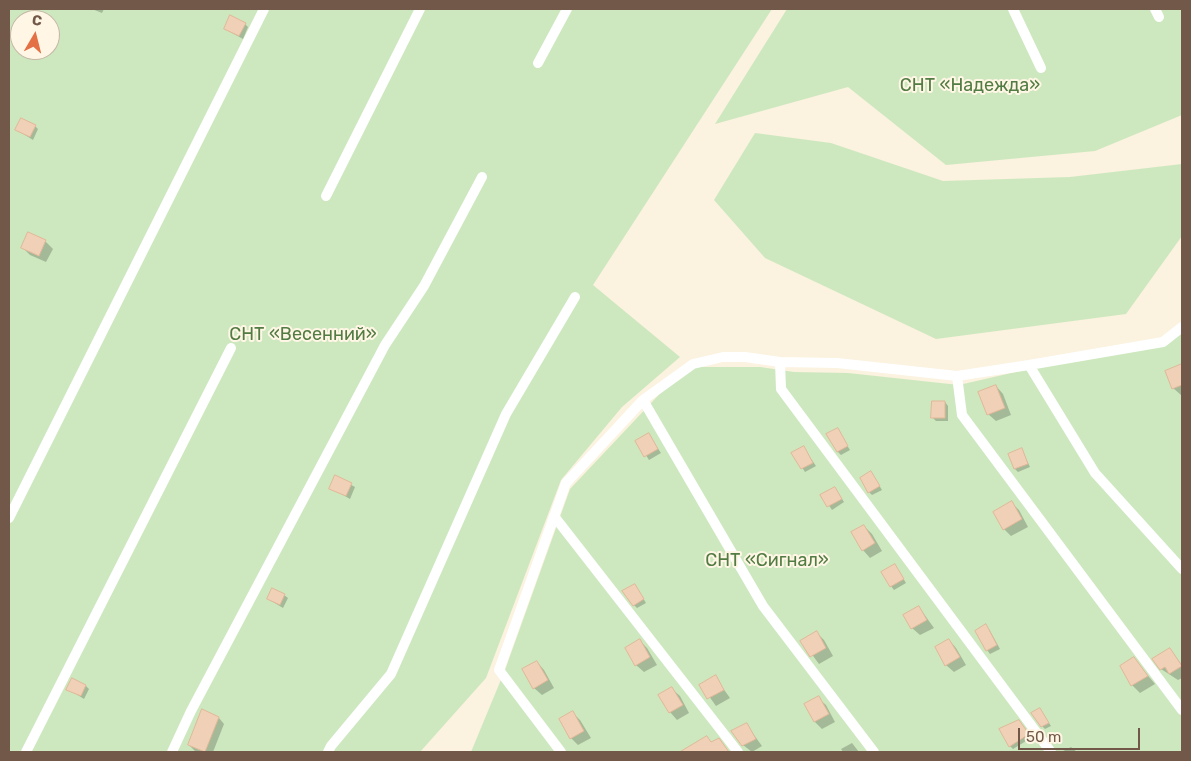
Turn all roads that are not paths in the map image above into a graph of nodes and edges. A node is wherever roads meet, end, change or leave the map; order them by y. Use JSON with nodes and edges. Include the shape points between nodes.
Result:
{"nodes":[{"id":1,"x":264,"y":9,"type":"edge"},
{"id":2,"x":420,"y":9,"type":"edge"},
{"id":3,"x":567,"y":9,"type":"edge"},
{"id":4,"x":1013,"y":9,"type":"edge"},
{"id":5,"x":538,"y":63,"type":"dead end"},
{"id":6,"x":1041,"y":68,"type":"dead end"},
{"id":7,"x":482,"y":177,"type":"dead end"},
{"id":8,"x":326,"y":196,"type":"dead end"},
{"id":9,"x":575,"y":297,"type":"dead end"},
{"id":10,"x":1181,"y":330,"type":"edge"},
{"id":11,"x":231,"y":348,"type":"dead end"},
{"id":12,"x":780,"y":362,"type":"junction"},
{"id":13,"x":1030,"y":366,"type":"junction"},
{"id":14,"x":957,"y":376,"type":"junction"},
{"id":15,"x":643,"y":400,"type":"junction"},
{"id":16,"x":554,"y":516,"type":"junction"},
{"id":17,"x":9,"y":518,"type":"edge"},
{"id":18,"x":1182,"y":569,"type":"edge"},
{"id":19,"x":1182,"y":710,"type":"edge"},
{"id":20,"x":26,"y":752,"type":"edge"},
{"id":21,"x":172,"y":752,"type":"edge"},
{"id":22,"x":328,"y":752,"type":"edge"},
{"id":23,"x":560,"y":752,"type":"edge"},
{"id":24,"x":738,"y":752,"type":"edge"},
{"id":25,"x":874,"y":752,"type":"edge"},
{"id":26,"x":1051,"y":752,"type":"edge"}],
"edges":[{"from":1,"to":17,"type":"lane"},
{"from":2,"to":8,"type":"lane"},
{"from":3,"to":5,"type":"lane"},
{"from":4,"to":6,"type":"lane"},
{"from":7,"to":21,"type":"lane","via":[[424,286],[385,345]]},
{"from":9,"to":22,"type":"lane","via":[[506,414],[391,674]]},
{"from":10,"to":13,"type":"lane","via":[[1163,342]]},
{"from":11,"to":20,"type":"lane"},
{"from":12,"to":14,"type":"lane","via":[[837,363]]},
{"from":12,"to":15,"type":"lane","via":[[723,357],[693,364]]},
{"from":12,"to":26,"type":"lane","via":[[781,389]]},
{"from":13,"to":14,"type":"lane"},
{"from":13,"to":18,"type":"lane","via":[[1095,473]]},
{"from":14,"to":19,"type":"lane","via":[[962,415]]},
{"from":15,"to":16,"type":"lane","via":[[566,483]]},
{"from":15,"to":25,"type":"lane","via":[[763,606]]},
{"from":16,"to":23,"type":"lane","via":[[499,670]]},
{"from":16,"to":24,"type":"lane"}]}
